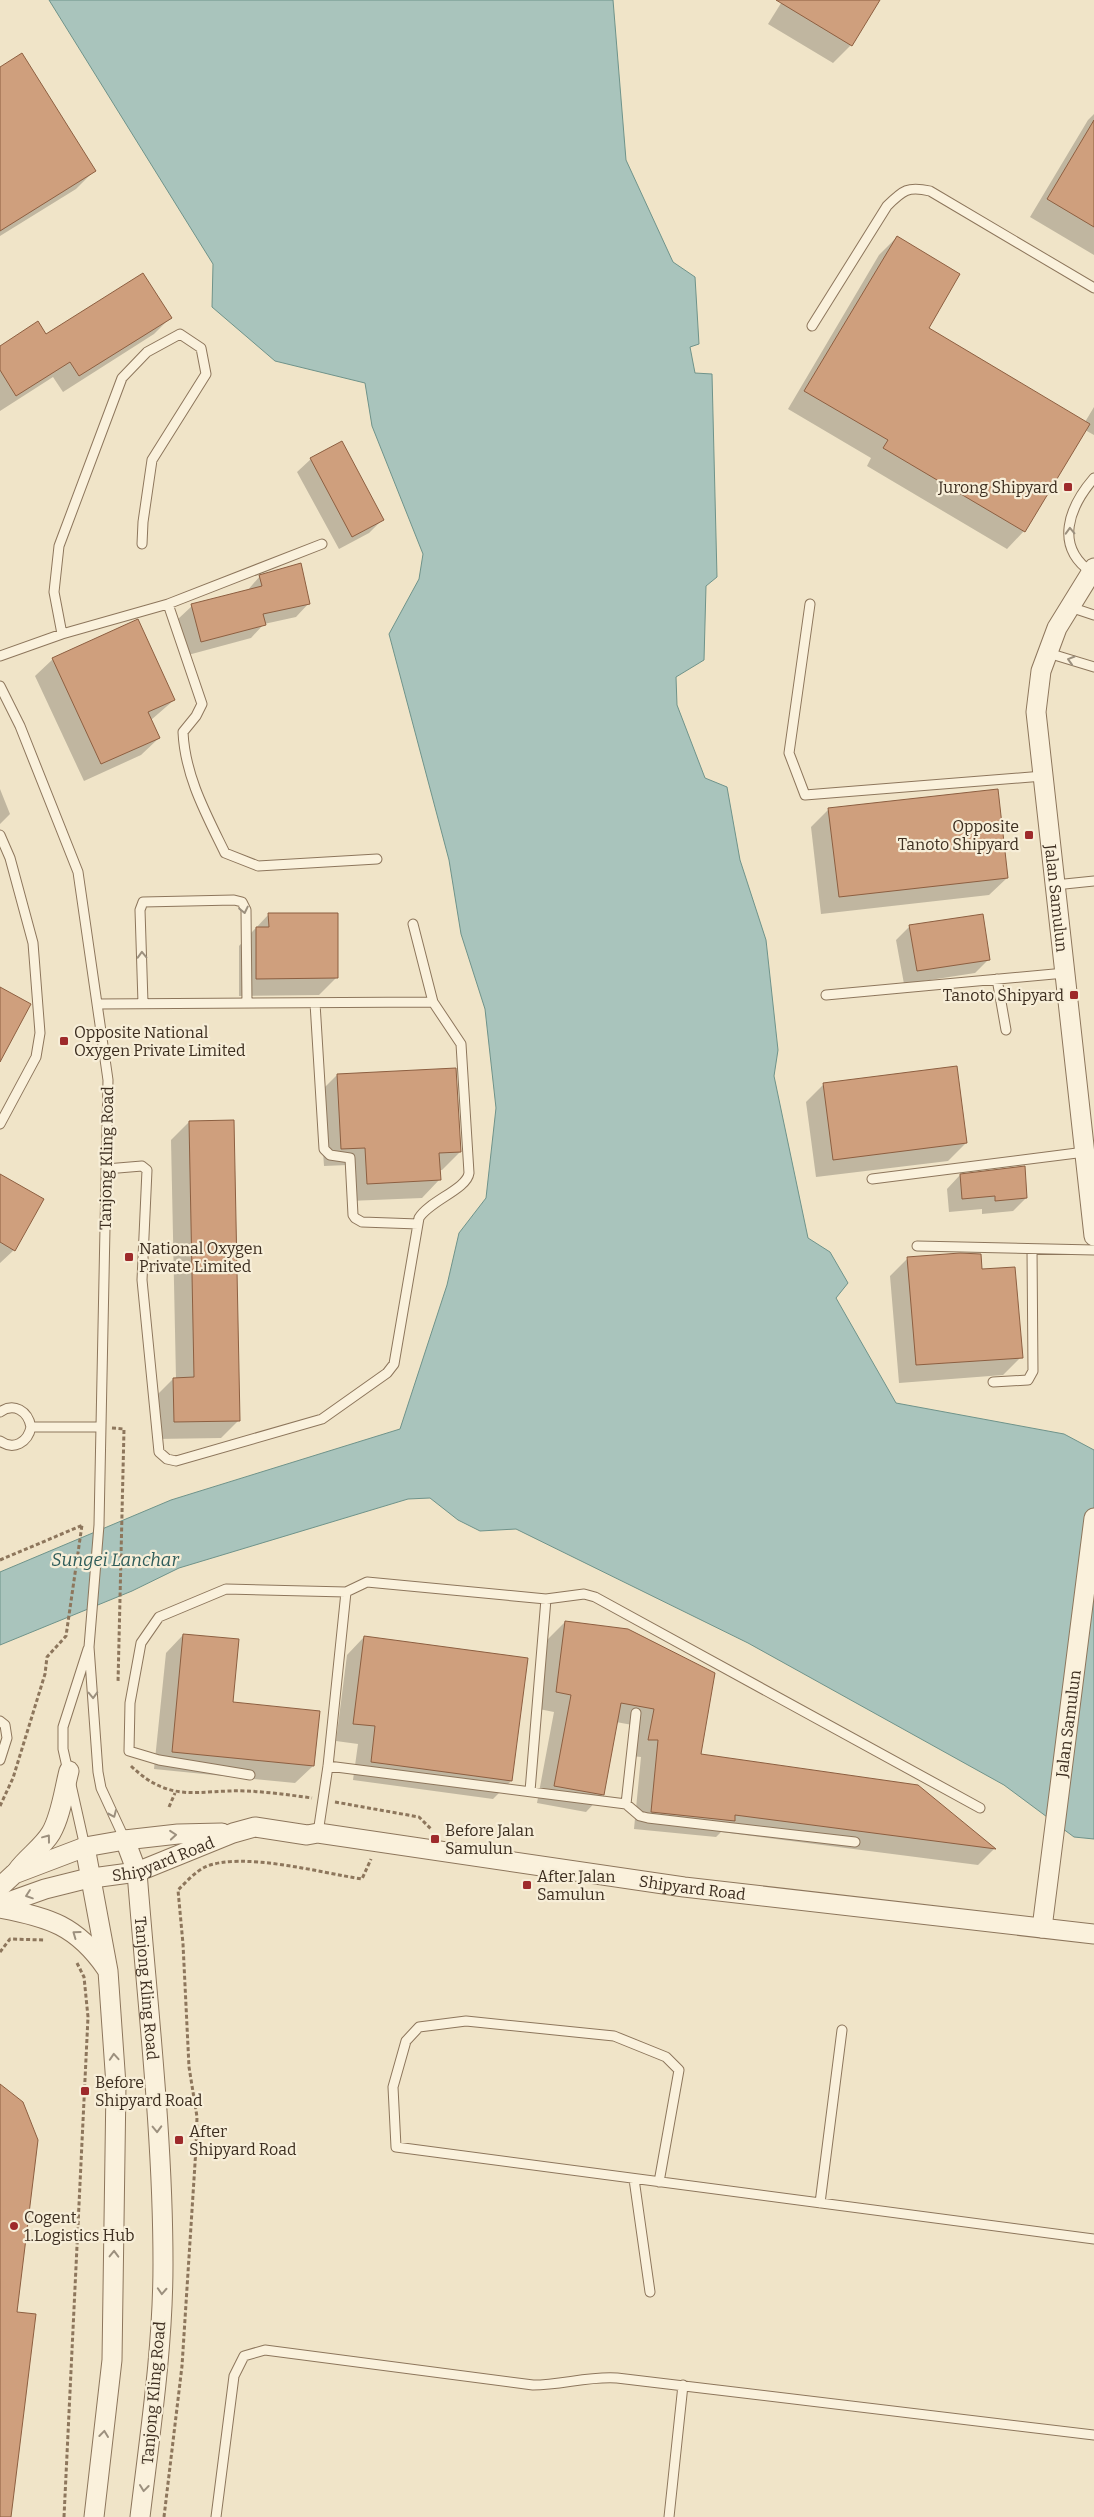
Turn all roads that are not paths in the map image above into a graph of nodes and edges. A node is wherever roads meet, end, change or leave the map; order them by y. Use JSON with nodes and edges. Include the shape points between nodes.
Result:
{"nodes":[{"id":1,"x":1094,"y":288,"type":"edge"},
{"id":2,"x":812,"y":326,"type":"dead end"},
{"id":3,"x":1094,"y":478,"type":"edge"},
{"id":4,"x":142,"y":544,"type":"dead end"},
{"id":5,"x":322,"y":544,"type":"dead end"},
{"id":6,"x":1093,"y":570,"type":"edge"},
{"id":7,"x":168,"y":604,"type":"junction"},
{"id":8,"x":810,"y":604,"type":"dead end"},
{"id":9,"x":1070,"y":607,"type":"junction"},
{"id":10,"x":1094,"y":615,"type":"edge"},
{"id":11,"x":62,"y":634,"type":"junction"},
{"id":12,"x":1048,"y":653,"type":"junction"},
{"id":13,"x":0,"y":656,"type":"edge"},
{"id":14,"x":1094,"y":667,"type":"edge"},
{"id":15,"x":0,"y":686,"type":"edge"},
{"id":16,"x":1043,"y":776,"type":"junction"},
{"id":17,"x":0,"y":835,"type":"edge"},
{"id":18,"x":376,"y":859,"type":"dead end"},
{"id":19,"x":1094,"y":881,"type":"edge"},
{"id":20,"x":1055,"y":885,"type":"junction"},
{"id":21,"x":414,"y":924,"type":"dead end"},
{"id":22,"x":1065,"y":972,"type":"junction"},
{"id":23,"x":997,"y":979,"type":"junction"},
{"id":24,"x":826,"y":995,"type":"dead end"},
{"id":25,"x":433,"y":1002,"type":"junction"},
{"id":26,"x":143,"y":1003,"type":"junction"},
{"id":27,"x":247,"y":1003,"type":"junction"},
{"id":28,"x":315,"y":1003,"type":"junction"},
{"id":29,"x":97,"y":1004,"type":"junction"},
{"id":30,"x":1006,"y":1030,"type":"dead end"},
{"id":31,"x":0,"y":1124,"type":"edge"},
{"id":32,"x":1085,"y":1152,"type":"junction"},
{"id":33,"x":106,"y":1169,"type":"junction"},
{"id":34,"x":872,"y":1179,"type":"dead end"},
{"id":35,"x":418,"y":1224,"type":"junction"},
{"id":36,"x":1094,"y":1236,"type":"edge"},
{"id":37,"x":917,"y":1246,"type":"dead end"},
{"id":38,"x":1032,"y":1249,"type":"junction"},
{"id":39,"x":1094,"y":1250,"type":"edge"},
{"id":40,"x":993,"y":1382,"type":"dead end"},
{"id":41,"x":0,"y":1412,"type":"edge"},
{"id":42,"x":31,"y":1427,"type":"junction"},
{"id":43,"x":99,"y":1427,"type":"junction"},
{"id":44,"x":0,"y":1441,"type":"edge"},
{"id":45,"x":1094,"y":1518,"type":"edge"},
{"id":46,"x":346,"y":1592,"type":"junction"},
{"id":47,"x":546,"y":1600,"type":"junction"},
{"id":48,"x":89,"y":1647,"type":"junction"},
{"id":49,"x":636,"y":1713,"type":"dead end"},
{"id":50,"x":0,"y":1721,"type":"edge"},
{"id":51,"x":0,"y":1760,"type":"edge"},
{"id":52,"x":328,"y":1766,"type":"junction"},
{"id":53,"x":68,"y":1771,"type":"junction"},
{"id":54,"x":250,"y":1775,"type":"dead end"},
{"id":55,"x":530,"y":1791,"type":"junction"},
{"id":56,"x":626,"y":1804,"type":"junction"},
{"id":57,"x":980,"y":1808,"type":"dead end"},
{"id":58,"x":233,"y":1833,"type":"junction"},
{"id":59,"x":318,"y":1834,"type":"junction"},
{"id":60,"x":125,"y":1840,"type":"junction"},
{"id":61,"x":855,"y":1842,"type":"dead end"},
{"id":62,"x":85,"y":1847,"type":"junction"},
{"id":63,"x":136,"y":1872,"type":"junction"},
{"id":64,"x":14,"y":1874,"type":"junction"},
{"id":65,"x":92,"y":1878,"type":"junction"},
{"id":66,"x":0,"y":1887,"type":"edge"},
{"id":67,"x":0,"y":1907,"type":"edge"},
{"id":68,"x":1042,"y":1928,"type":"junction"},
{"id":69,"x":1094,"y":1934,"type":"edge"},
{"id":70,"x":108,"y":1971,"type":"junction"},
{"id":71,"x":842,"y":2030,"type":"dead end"},
{"id":72,"x":634,"y":2179,"type":"junction"},
{"id":73,"x":659,"y":2182,"type":"junction"},
{"id":74,"x":820,"y":2203,"type":"junction"},
{"id":75,"x":1094,"y":2239,"type":"edge"},
{"id":76,"x":650,"y":2292,"type":"dead end"},
{"id":77,"x":684,"y":2385,"type":"junction"},
{"id":78,"x":1093,"y":2434,"type":"edge"},
{"id":79,"x":94,"y":2517,"type":"edge"},
{"id":80,"x":140,"y":2517,"type":"edge"},
{"id":81,"x":216,"y":2517,"type":"edge"},
{"id":82,"x":669,"y":2517,"type":"edge"}],
"edges":[{"from":1,"to":2,"type":"lane","via":[[930,191],[914,187],[898,195],[887,206]]},
{"from":6,"to":3,"type":"lane","name":"Jalan Samulun","one_way":true,"via":[[1076,558],[1069,530],[1074,504]]},
{"from":4,"to":11,"type":"lane","via":[[152,460],[206,374],[201,348],[180,334],[147,352],[122,378],[59,546],[54,592]]},
{"from":5,"to":7,"type":"lane"},
{"from":6,"to":9,"type":"street","name":"Jalan Samulun"},
{"from":7,"to":11,"type":"lane"},
{"from":7,"to":18,"type":"lane","via":[[202,704],[183,732],[184,748],[198,799],[225,853],[258,866]]},
{"from":8,"to":16,"type":"lane","via":[[789,753],[805,794]]},
{"from":9,"to":10,"type":"lane"},
{"from":9,"to":12,"type":"street","name":"Jalan Samulun","via":[[1057,628]]},
{"from":11,"to":13,"type":"lane"},
{"from":14,"to":12,"type":"lane","one_way":true},
{"from":12,"to":16,"type":"street","name":"Jalan Samulun","via":[[1041,671],[1036,712]]},
{"from":15,"to":29,"type":"lane","name":"Tanjong Kling Road","via":[[20,726],[78,872]]},
{"from":16,"to":20,"type":"street","name":"Jalan Samulun"},
{"from":17,"to":31,"type":"lane","via":[[10,858],[33,943],[40,1033],[36,1056]]},
{"from":19,"to":20,"type":"lane"},
{"from":20,"to":22,"type":"street","name":"Jalan Samulun"},
{"from":21,"to":25,"type":"lane"},
{"from":22,"to":23,"type":"lane"},
{"from":22,"to":32,"type":"street","name":"Jalan Samulun"},
{"from":23,"to":24,"type":"lane"},
{"from":23,"to":30,"type":"lane"},
{"from":25,"to":28,"type":"lane"},
{"from":25,"to":35,"type":"lane","via":[[461,1044],[469,1172],[466,1182],[427,1207]]},
{"from":26,"to":27,"type":"lane"},
{"from":26,"to":27,"type":"lane","one_way":true,"via":[[140,910],[143,902],[234,900],[242,902],[246,910]]},
{"from":26,"to":29,"type":"lane"},
{"from":27,"to":28,"type":"lane"},
{"from":28,"to":35,"type":"lane","via":[[324,1149],[330,1154],[350,1158],[353,1215],[362,1222]]},
{"from":29,"to":33,"type":"lane","name":"Tanjong Kling Road","via":[[108,1080]]},
{"from":32,"to":34,"type":"lane"},
{"from":32,"to":36,"type":"street","name":"Jalan Samulun"},
{"from":33,"to":35,"type":"lane","via":[[142,1166],[147,1170],[142,1280],[159,1452],[176,1461],[322,1419],[387,1373],[394,1364]]},
{"from":33,"to":43,"type":"lane","name":"Tanjong Kling Road"},
{"from":37,"to":38,"type":"lane"},
{"from":38,"to":39,"type":"lane"},
{"from":38,"to":40,"type":"lane","via":[[1033,1371],[1028,1380]]},
{"from":41,"to":42,"type":"lane","via":[[9,1408],[22,1410],[27,1414]]},
{"from":42,"to":43,"type":"lane"},
{"from":42,"to":44,"type":"lane","via":[[22,1443],[9,1445]]},
{"from":43,"to":48,"type":"lane","name":"Tanjong Kling Road","via":[[99,1521]]},
{"from":45,"to":68,"type":"street","name":"Jalan Samulun"},
{"from":46,"to":47,"type":"lane","via":[[367,1582]]},
{"from":46,"to":52,"type":"lane"},
{"from":46,"to":54,"type":"lane","via":[[226,1589],[159,1616],[141,1643],[130,1704],[129,1751],[159,1760]]},
{"from":47,"to":55,"type":"lane"},
{"from":47,"to":57,"type":"lane","via":[[584,1594],[594,1598]]},
{"from":48,"to":53,"type":"lane","name":"Tanjong Kling Road","via":[[63,1727]]},
{"from":48,"to":60,"type":"lane","name":"Tanjong Kling Road","one_way":true,"via":[[98,1772],[101,1788]]},
{"from":49,"to":56,"type":"lane"},
{"from":50,"to":51,"type":"lane","via":[[5,1725],[7,1738]]},
{"from":52,"to":55,"type":"lane"},
{"from":52,"to":59,"type":"lane"},
{"from":53,"to":62,"type":"lane","name":"Tanjong Kling Road"},
{"from":64,"to":53,"type":"street","one_way":true,"via":[[52,1831]]},
{"from":55,"to":56,"type":"lane"},
{"from":56,"to":61,"type":"lane","via":[[640,1816],[648,1818]]},
{"from":58,"to":59,"type":"street","name":"Shipyard Road","via":[[255,1827]]},
{"from":60,"to":58,"type":"street","name":"Shipyard Road","one_way":true,"via":[[178,1834]]},
{"from":58,"to":63,"type":"street","name":"Shipyard Road"},
{"from":59,"to":68,"type":"street","name":"Shipyard Road","via":[[684,1888]]},
{"from":60,"to":62,"type":"street","name":"Shipyard Road"},
{"from":60,"to":63,"type":"street","name":"Tanjong Kling Road"},
{"from":62,"to":64,"type":"street","name":"Shipyard Road"},
{"from":62,"to":65,"type":"street","name":"Tanjong Kling Road"},
{"from":63,"to":65,"type":"street","name":"Shipyard Road"},
{"from":63,"to":80,"type":"street","name":"Tanjong Kling Road","one_way":true,"via":[[157,2117],[163,2265],[156,2387]]},
{"from":64,"to":66,"type":"street"},
{"from":65,"to":67,"type":"street","name":"Shipyard Road","one_way":true,"via":[[45,1889]]},
{"from":65,"to":70,"type":"street","name":"Tanjong Kling Road"},
{"from":70,"to":67,"type":"street","one_way":true,"via":[[85,1941],[66,1927]]},
{"from":68,"to":69,"type":"street","name":"Shipyard Road"},
{"from":79,"to":70,"type":"street","name":"Tanjong Kling Road","one_way":true,"via":[[112,2360],[116,2085]]},
{"from":71,"to":74,"type":"lane"},
{"from":72,"to":73,"type":"lane"},
{"from":72,"to":73,"type":"lane","via":[[396,2147],[393,2087],[406,2040],[419,2028],[466,2021],[614,2036],[666,2057],[679,2070]]},
{"from":72,"to":76,"type":"lane"},
{"from":73,"to":74,"type":"lane"},
{"from":74,"to":75,"type":"lane"},
{"from":77,"to":78,"type":"lane"},
{"from":77,"to":81,"type":"lane","via":[[598,2377],[556,2385],[533,2385],[265,2350],[252,2352],[244,2356],[234,2376]]},
{"from":77,"to":82,"type":"lane"}]}
